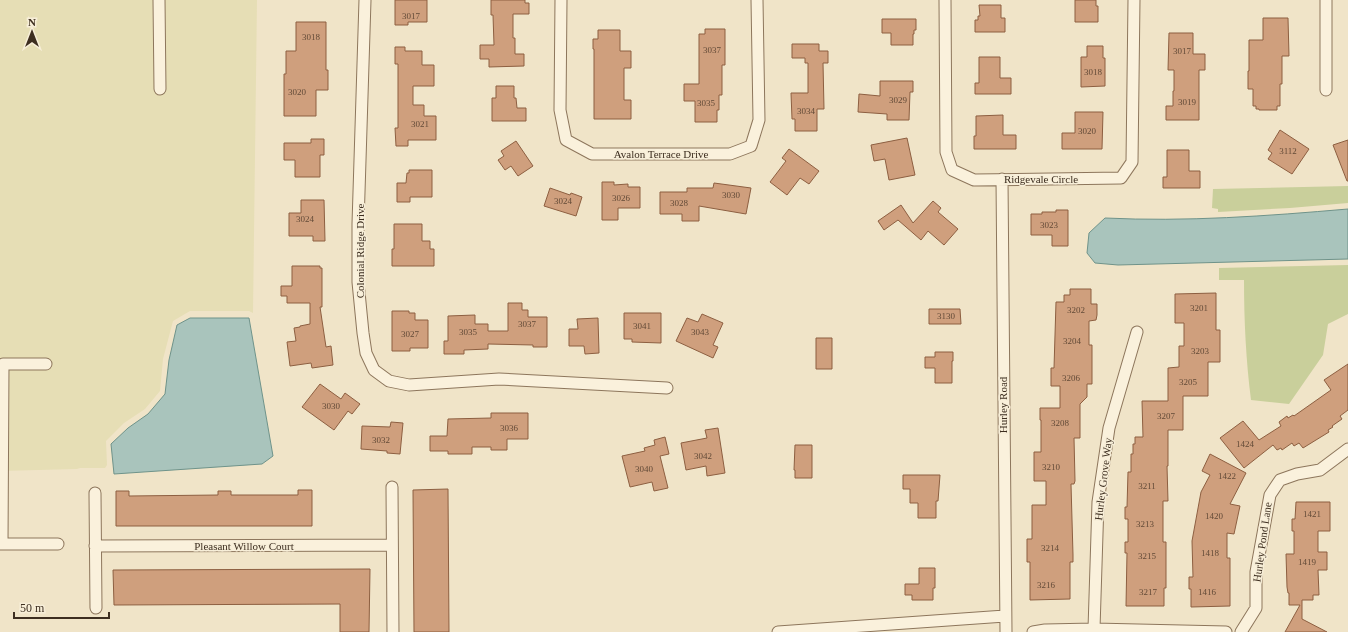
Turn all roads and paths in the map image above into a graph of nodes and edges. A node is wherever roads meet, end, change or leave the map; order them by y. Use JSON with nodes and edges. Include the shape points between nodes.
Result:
{"nodes":[{"id":1,"x":159,"y":0,"type":"edge"},
{"id":2,"x":365,"y":0,"type":"edge"},
{"id":3,"x":561,"y":0,"type":"edge"},
{"id":4,"x":757,"y":0,"type":"edge"},
{"id":5,"x":945,"y":0,"type":"edge"},
{"id":6,"x":1134,"y":0,"type":"edge"},
{"id":7,"x":1326,"y":0,"type":"edge"},
{"id":8,"x":160,"y":89,"type":"dead end"},
{"id":9,"x":1326,"y":90,"type":"dead end"},
{"id":10,"x":1002,"y":178,"type":"junction"},
{"id":11,"x":1137,"y":332,"type":"dead end"},
{"id":12,"x":2,"y":364,"type":"edge"},
{"id":13,"x":46,"y":364,"type":"dead end"},
{"id":14,"x":667,"y":388,"type":"dead end"},
{"id":15,"x":1348,"y":450,"type":"edge"},
{"id":16,"x":392,"y":487,"type":"dead end"},
{"id":17,"x":95,"y":493,"type":"dead end"},
{"id":18,"x":1,"y":544,"type":"edge"},
{"id":19,"x":58,"y":544,"type":"dead end"},
{"id":20,"x":392,"y":545,"type":"junction"},
{"id":21,"x":95,"y":546,"type":"junction"},
{"id":22,"x":96,"y":608,"type":"dead end"},
{"id":23,"x":1006,"y":616,"type":"junction"},
{"id":24,"x":1094,"y":629,"type":"junction"},
{"id":25,"x":393,"y":632,"type":"edge"},
{"id":26,"x":778,"y":632,"type":"edge"},
{"id":27,"x":1006,"y":632,"type":"edge"},
{"id":28,"x":1033,"y":632,"type":"edge"},
{"id":29,"x":1226,"y":632,"type":"edge"},
{"id":30,"x":1241,"y":632,"type":"edge"}],
"edges":[{"from":1,"to":8,"type":"street"},
{"from":2,"to":14,"type":"street","name":"Colonial Ridge Drive","via":[[358,282],[366,353],[374,370],[389,381],[410,385],[499,379]]},
{"from":3,"to":4,"type":"street","name":"Avalon Terrace Drive","via":[[560,110],[566,140],[592,154],[730,154],[751,146],[759,120]]},
{"from":5,"to":10,"type":"street","name":"Ridgevale Circle","via":[[946,152],[952,170],[974,180]]},
{"from":6,"to":10,"type":"street","name":"Ridgevale Circle","via":[[1132,162],[1121,178]]},
{"from":7,"to":9,"type":"street"},
{"from":10,"to":23,"type":"street","name":"Hurley Road"},
{"from":11,"to":24,"type":"street","name":"Hurley Grove Way","via":[[1109,428],[1098,502]]},
{"from":12,"to":13,"type":"street"},
{"from":12,"to":18,"type":"street"},
{"from":15,"to":30,"type":"street","name":"Hurley Pond Lane","via":[[1320,470],[1280,480],[1270,495],[1256,572],[1256,608]]},
{"from":16,"to":20,"type":"street"},
{"from":17,"to":21,"type":"street"},
{"from":18,"to":19,"type":"street"},
{"from":20,"to":21,"type":"street","name":"Pleasant Willow Court"},
{"from":20,"to":25,"type":"street"},
{"from":21,"to":22,"type":"street"},
{"from":23,"to":26,"type":"street"},
{"from":23,"to":27,"type":"street","name":"Hurley Road"},
{"from":24,"to":28,"type":"street"},
{"from":24,"to":29,"type":"street"}]}
